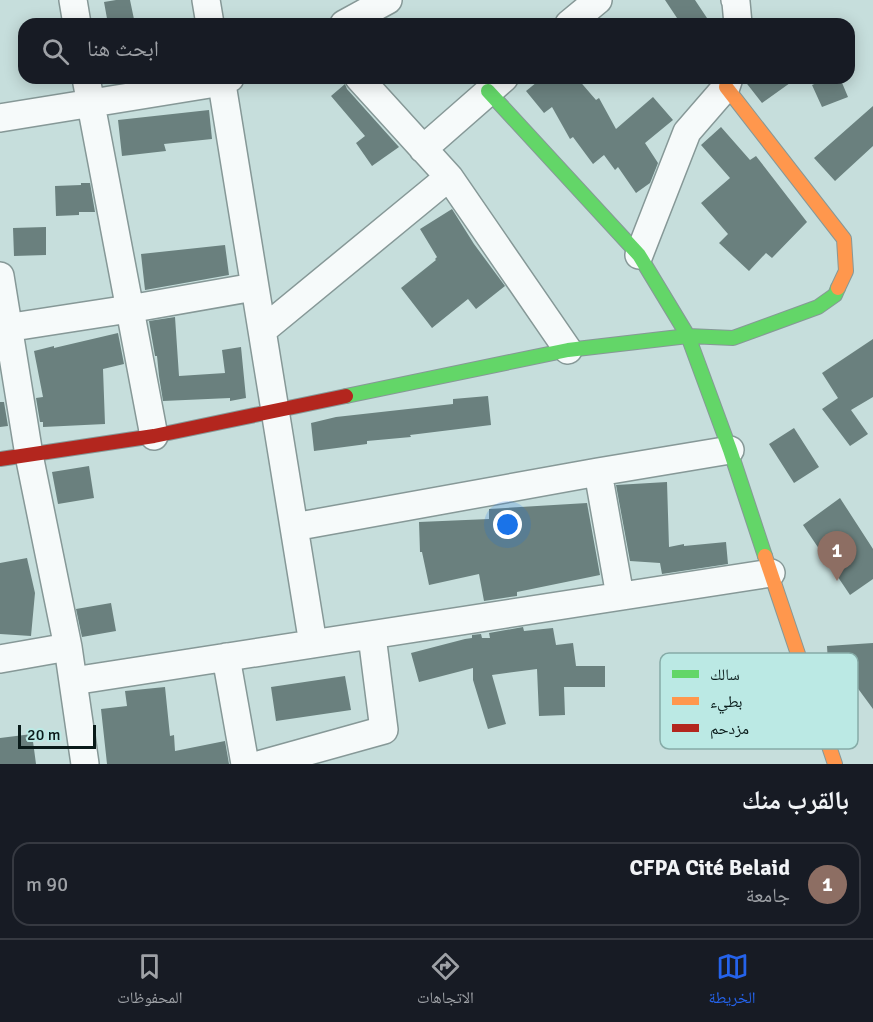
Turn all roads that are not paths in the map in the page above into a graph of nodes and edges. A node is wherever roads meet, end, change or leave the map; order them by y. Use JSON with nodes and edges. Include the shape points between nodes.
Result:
{"nodes":[{"id":1,"x":73,"y":0,"type":"edge"},
{"id":2,"x":206,"y":0,"type":"edge"},
{"id":3,"x":388,"y":0,"type":"edge"},
{"id":4,"x":597,"y":0,"type":"edge"},
{"id":5,"x":735,"y":0,"type":"edge"},
{"id":6,"x":76,"y":18,"type":"edge"},
{"id":7,"x":209,"y":18,"type":"edge"},
{"id":8,"x":355,"y":18,"type":"edge"},
{"id":9,"x":576,"y":18,"type":"edge"},
{"id":10,"x":737,"y":18,"type":"edge"},
{"id":11,"x":167,"y":84,"type":"edge"},
{"id":12,"x":225,"y":84,"type":"edge"},
{"id":13,"x":364,"y":84,"type":"edge"},
{"id":14,"x":726,"y":84,"type":"edge"},
{"id":15,"x":728,"y":84,"type":"edge"},
{"id":16,"x":496,"y":85,"type":"edge"},
{"id":17,"x":88,"y":91,"type":"edge"},
{"id":18,"x":0,"y":117,"type":"edge"},
{"id":19,"x":423,"y":149,"type":"junction"},
{"id":20,"x":449,"y":177,"type":"junction"},
{"id":21,"x":639,"y":255,"type":"junction"},
{"id":22,"x":0,"y":276,"type":"edge"},
{"id":23,"x":254,"y":287,"type":"junction"},
{"id":24,"x":129,"y":309,"type":"junction"},
{"id":25,"x":4,"y":328,"type":"edge"},
{"id":26,"x":263,"y":330,"type":"junction"},
{"id":27,"x":688,"y":336,"type":"junction"},
{"id":28,"x":568,"y":350,"type":"junction"},
{"id":29,"x":276,"y":411,"type":"junction"},
{"id":30,"x":154,"y":436,"type":"junction"},
{"id":31,"x":730,"y":450,"type":"junction"},
{"id":32,"x":29,"y":455,"type":"junction"},
{"id":33,"x":0,"y":459,"type":"edge"},
{"id":34,"x":598,"y":472,"type":"junction"},
{"id":35,"x":294,"y":527,"type":"junction"},
{"id":36,"x":771,"y":573,"type":"junction"},
{"id":37,"x":620,"y":596,"type":"junction"},
{"id":38,"x":372,"y":636,"type":"junction"},
{"id":39,"x":313,"y":644,"type":"junction"},
{"id":40,"x":68,"y":647,"type":"junction"},
{"id":41,"x":798,"y":653,"type":"edge"},
{"id":42,"x":226,"y":657,"type":"junction"},
{"id":43,"x":0,"y":659,"type":"edge"},
{"id":44,"x":73,"y":681,"type":"junction"},
{"id":45,"x":830,"y":749,"type":"edge"},
{"id":46,"x":85,"y":764,"type":"edge"},
{"id":47,"x":245,"y":764,"type":"edge"},
{"id":48,"x":262,"y":764,"type":"edge"},
{"id":49,"x":835,"y":764,"type":"edge"}],
"edges":[{"from":1,"to":6,"type":"street"},
{"from":2,"to":7,"type":"street"},
{"from":3,"to":8,"type":"street"},
{"from":4,"to":9,"type":"street"},
{"from":5,"to":10,"type":"street"},
{"from":11,"to":17,"type":"street"},
{"from":12,"to":23,"type":"street"},
{"from":13,"to":19,"type":"street"},
{"from":14,"to":21,"type":"street","via":[[687,132]]},
{"from":15,"to":27,"type":"street","via":[[844,239],[846,271],[835,294],[818,308],[733,338]]},
{"from":16,"to":19,"type":"street"},
{"from":16,"to":21,"type":"street"},
{"from":17,"to":18,"type":"street"},
{"from":17,"to":24,"type":"street"},
{"from":19,"to":20,"type":"street"},
{"from":20,"to":26,"type":"street"},
{"from":20,"to":28,"type":"street"},
{"from":21,"to":27,"type":"street"},
{"from":22,"to":25,"type":"street"},
{"from":23,"to":24,"type":"street"},
{"from":23,"to":26,"type":"street"},
{"from":24,"to":25,"type":"street"},
{"from":24,"to":30,"type":"street"},
{"from":25,"to":32,"type":"street"},
{"from":26,"to":29,"type":"street"},
{"from":27,"to":28,"type":"street"},
{"from":27,"to":31,"type":"street"},
{"from":28,"to":29,"type":"street"},
{"from":29,"to":30,"type":"street"},
{"from":29,"to":35,"type":"street"},
{"from":30,"to":32,"type":"street"},
{"from":31,"to":34,"type":"street"},
{"from":31,"to":36,"type":"street"},
{"from":32,"to":33,"type":"street"},
{"from":32,"to":40,"type":"street"},
{"from":34,"to":35,"type":"street"},
{"from":34,"to":37,"type":"street"},
{"from":35,"to":39,"type":"street"},
{"from":36,"to":37,"type":"street"},
{"from":36,"to":41,"type":"street"},
{"from":37,"to":38,"type":"street"},
{"from":38,"to":39,"type":"street"},
{"from":38,"to":48,"type":"street","via":[[384,730]]},
{"from":39,"to":42,"type":"street"},
{"from":40,"to":43,"type":"street"},
{"from":40,"to":44,"type":"street"},
{"from":42,"to":44,"type":"street"},
{"from":42,"to":47,"type":"street"},
{"from":44,"to":46,"type":"street"},
{"from":45,"to":49,"type":"street"}]}
